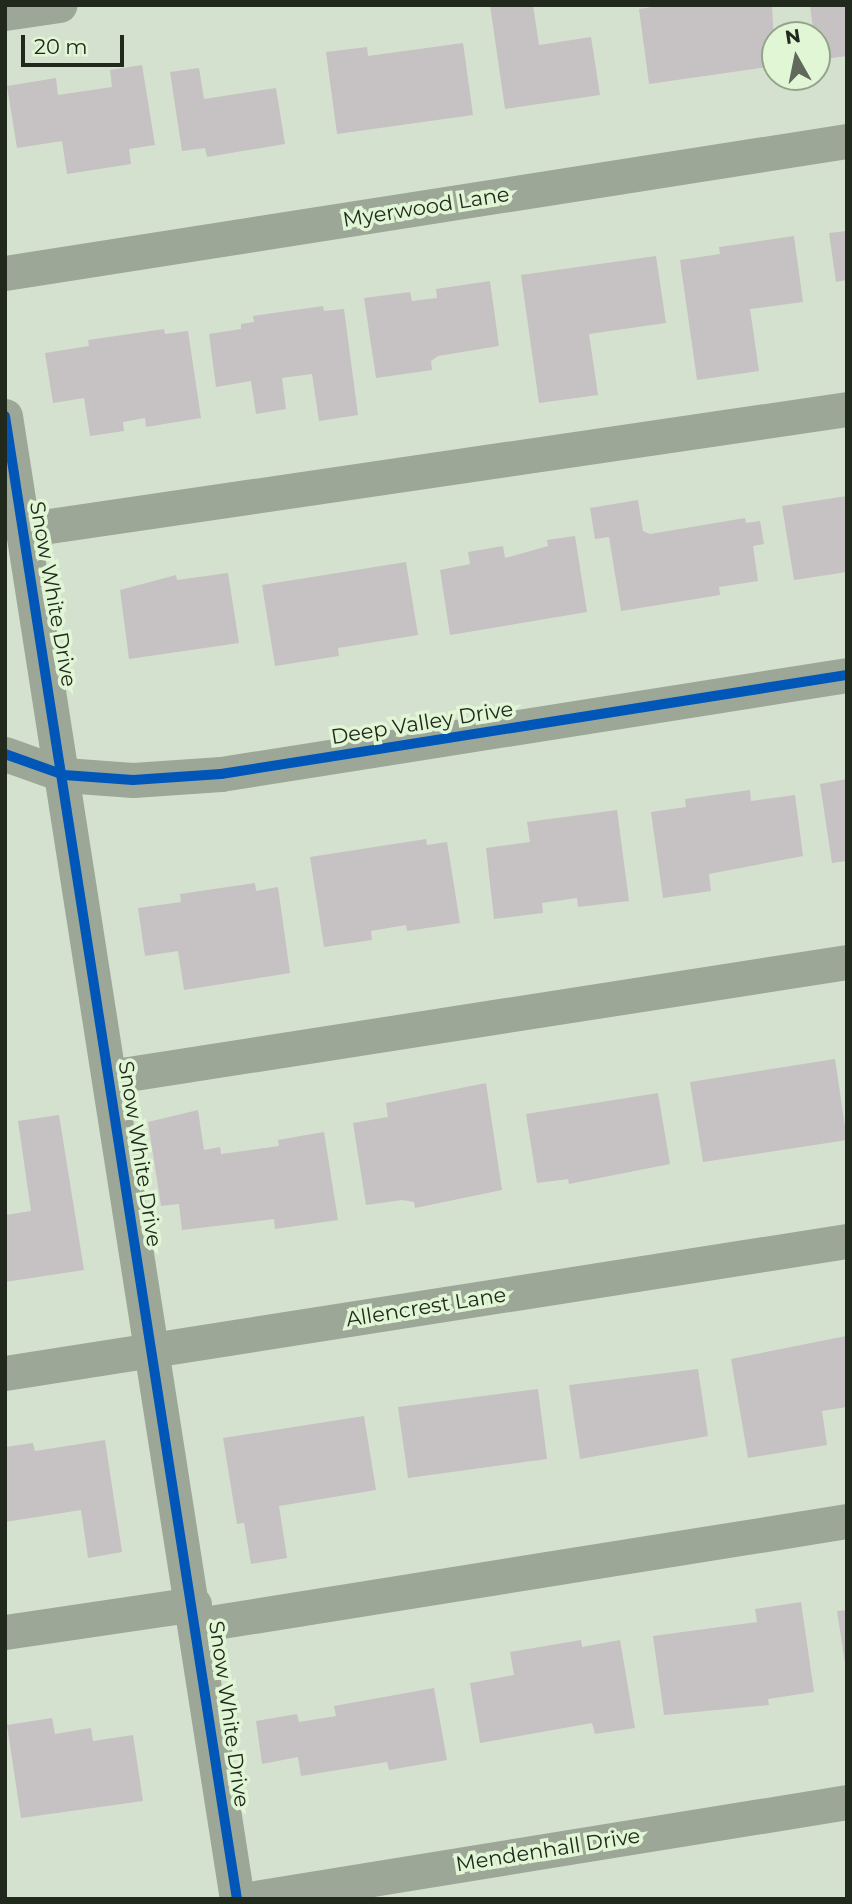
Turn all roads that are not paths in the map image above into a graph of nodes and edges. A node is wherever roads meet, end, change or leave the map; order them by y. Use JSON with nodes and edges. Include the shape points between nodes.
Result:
{"nodes":[{"id":1,"x":59,"y":5,"type":"edge"},
{"id":2,"x":5,"y":13,"type":"edge"},
{"id":3,"x":847,"y":141,"type":"edge"},
{"id":4,"x":5,"y":272,"type":"edge"},
{"id":5,"x":847,"y":409,"type":"edge"},
{"id":6,"x":5,"y":416,"type":"edge"},
{"id":7,"x":22,"y":530,"type":"junction"},
{"id":8,"x":847,"y":675,"type":"edge"},
{"id":9,"x":5,"y":754,"type":"edge"},
{"id":10,"x":64,"y":775,"type":"junction"},
{"id":11,"x":847,"y":962,"type":"edge"},
{"id":12,"x":109,"y":1077,"type":"junction"},
{"id":13,"x":847,"y":1241,"type":"edge"},
{"id":14,"x":151,"y":1351,"type":"junction"},
{"id":15,"x":5,"y":1373,"type":"edge"},
{"id":16,"x":847,"y":1521,"type":"edge"},
{"id":17,"x":195,"y":1615,"type":"junction"},
{"id":18,"x":5,"y":1632,"type":"edge"},
{"id":19,"x":847,"y":1802,"type":"edge"},
{"id":20,"x":237,"y":1899,"type":"edge"},
{"id":21,"x":249,"y":1899,"type":"edge"}],
"edges":[{"from":1,"to":2,"type":"street"},
{"from":3,"to":4,"type":"street","name":"Myerwood Lane"},
{"from":5,"to":7,"type":"street"},
{"from":6,"to":7,"type":"street","name":"Snow White Drive"},
{"from":7,"to":10,"type":"street","name":"Snow White Drive"},
{"from":8,"to":10,"type":"street","name":"Deep Valley Drive","via":[[221,774],[133,780]]},
{"from":9,"to":10,"type":"street","name":"Deep Valley Drive"},
{"from":10,"to":12,"type":"street","name":"Snow White Drive"},
{"from":11,"to":12,"type":"street"},
{"from":12,"to":14,"type":"street","name":"Snow White Drive"},
{"from":13,"to":14,"type":"street","name":"Allencrest Lane"},
{"from":14,"to":15,"type":"street","name":"Allencrest Lane"},
{"from":14,"to":17,"type":"street","name":"Snow White Drive"},
{"from":16,"to":17,"type":"street"},
{"from":17,"to":18,"type":"street"},
{"from":17,"to":20,"type":"street","name":"Snow White Drive"},
{"from":19,"to":21,"type":"street","name":"Mendenhall Drive"}]}
